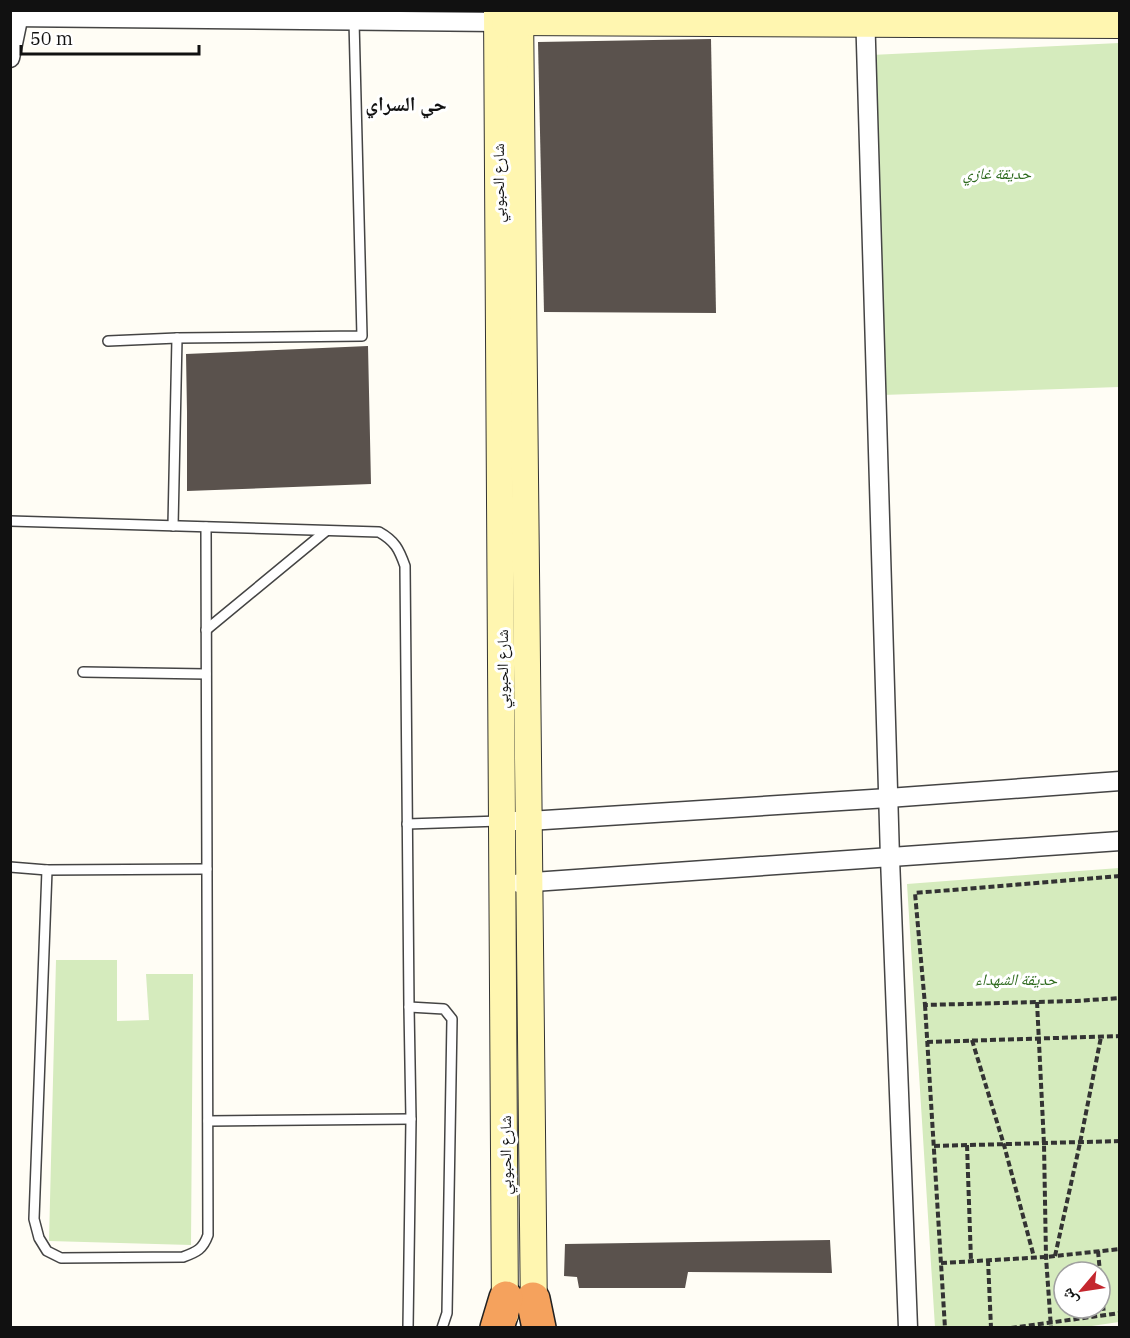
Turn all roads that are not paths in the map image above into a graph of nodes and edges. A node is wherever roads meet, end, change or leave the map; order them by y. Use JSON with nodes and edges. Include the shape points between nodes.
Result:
{"nodes":[{"id":1,"x":16,"y":15,"type":"edge"},
{"id":2,"x":245,"y":15,"type":"edge"},
{"id":3,"x":354,"y":16,"type":"edge"},
{"id":4,"x":508,"y":16,"type":"edge"},
{"id":5,"x":865,"y":17,"type":"edge"},
{"id":6,"x":1119,"y":25,"type":"edge"},
{"id":7,"x":10,"y":58,"type":"edge"},
{"id":8,"x":177,"y":338,"type":"junction"},
{"id":9,"x":108,"y":341,"type":"dead end"},
{"id":10,"x":10,"y":521,"type":"edge"},
{"id":11,"x":173,"y":526,"type":"junction"},
{"id":12,"x":206,"y":527,"type":"junction"},
{"id":13,"x":326,"y":531,"type":"junction"},
{"id":14,"x":206,"y":630,"type":"junction"},
{"id":15,"x":83,"y":672,"type":"dead end"},
{"id":16,"x":206,"y":674,"type":"junction"},
{"id":17,"x":1119,"y":782,"type":"edge"},
{"id":18,"x":888,"y":798,"type":"junction"},
{"id":19,"x":503,"y":821,"type":"junction"},
{"id":20,"x":529,"y":821,"type":"junction"},
{"id":21,"x":407,"y":824,"type":"junction"},
{"id":22,"x":1119,"y":841,"type":"edge"},
{"id":23,"x":890,"y":858,"type":"junction"},
{"id":24,"x":10,"y":867,"type":"edge"},
{"id":25,"x":207,"y":869,"type":"junction"},
{"id":26,"x":47,"y":870,"type":"junction"},
{"id":27,"x":529,"y":882,"type":"junction"},
{"id":28,"x":503,"y":883,"type":"junction"},
{"id":29,"x":409,"y":1007,"type":"junction"},
{"id":30,"x":411,"y":1119,"type":"junction"},
{"id":31,"x":208,"y":1121,"type":"junction"},
{"id":32,"x":519,"y":1318,"type":"edge"},
{"id":33,"x":408,"y":1328,"type":"edge"},
{"id":34,"x":442,"y":1328,"type":"edge"},
{"id":35,"x":908,"y":1328,"type":"edge"}],
"edges":[{"from":1,"to":2,"type":"street"},
{"from":1,"to":7,"type":"street"},
{"from":2,"to":3,"type":"street"},
{"from":3,"to":4,"type":"street"},
{"from":3,"to":8,"type":"lane","via":[[362,336]]},
{"from":4,"to":5,"type":"main road"},
{"from":4,"to":19,"type":"main road","name":"شارع الحبوبي"},
{"from":4,"to":20,"type":"main road","name":"شارع الحبوبي"},
{"from":5,"to":6,"type":"main road"},
{"from":5,"to":18,"type":"street"},
{"from":8,"to":9,"type":"lane"},
{"from":8,"to":11,"type":"lane"},
{"from":10,"to":11,"type":"lane"},
{"from":11,"to":12,"type":"lane"},
{"from":12,"to":13,"type":"lane"},
{"from":12,"to":14,"type":"lane"},
{"from":13,"to":14,"type":"lane"},
{"from":13,"to":21,"type":"lane","via":[[379,532],[400,551],[405,566]]},
{"from":14,"to":16,"type":"lane"},
{"from":15,"to":16,"type":"lane"},
{"from":16,"to":25,"type":"lane"},
{"from":17,"to":18,"type":"street"},
{"from":18,"to":20,"type":"street"},
{"from":18,"to":23,"type":"street"},
{"from":19,"to":20,"type":"street"},
{"from":19,"to":21,"type":"lane"},
{"from":19,"to":28,"type":"main road","name":"شارع الحبوبي"},
{"from":20,"to":27,"type":"main road","name":"شارع الحبوبي"},
{"from":21,"to":29,"type":"lane"},
{"from":22,"to":23,"type":"street"},
{"from":23,"to":27,"type":"street"},
{"from":23,"to":35,"type":"street"},
{"from":24,"to":26,"type":"lane"},
{"from":25,"to":26,"type":"lane"},
{"from":25,"to":31,"type":"lane"},
{"from":26,"to":31,"type":"lane","via":[[34,1219],[47,1251],[61,1258],[183,1257],[204,1246],[208,1235]]},
{"from":27,"to":28,"type":"street"},
{"from":27,"to":32,"type":"main road","name":"شارع الحبوبي"},
{"from":28,"to":32,"type":"main road","name":"شارع الحبوبي"},
{"from":29,"to":30,"type":"lane"},
{"from":29,"to":34,"type":"lane","via":[[444,1009],[452,1019],[447,1313]]},
{"from":30,"to":31,"type":"lane"},
{"from":30,"to":33,"type":"lane"}]}
